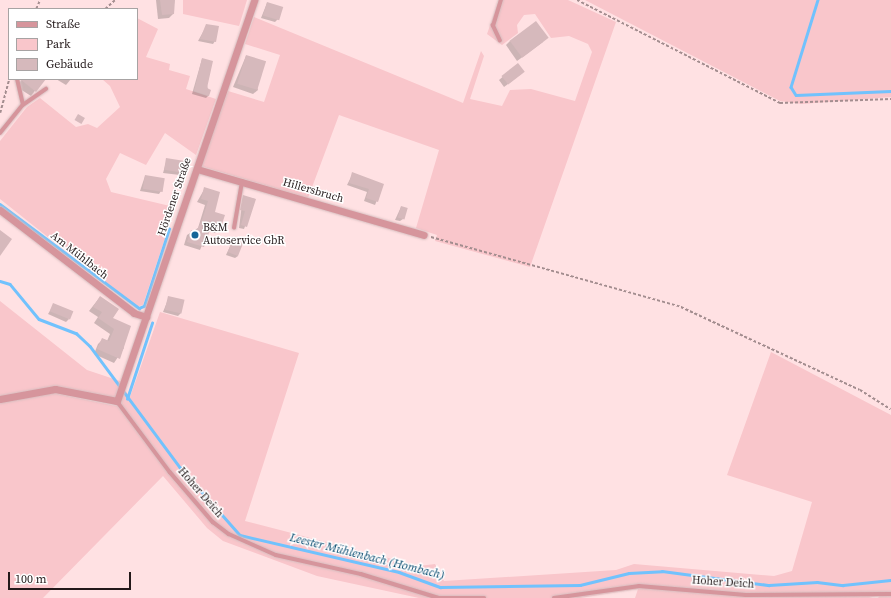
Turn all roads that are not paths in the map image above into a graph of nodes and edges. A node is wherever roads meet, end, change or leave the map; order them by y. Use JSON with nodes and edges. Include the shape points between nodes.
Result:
{"nodes":[{"id":1,"x":254,"y":0,"type":"edge"},
{"id":2,"x":501,"y":0,"type":"edge"},
{"id":3,"x":500,"y":41,"type":"dead end"},
{"id":4,"x":17,"y":80,"type":"edge"},
{"id":5,"x":46,"y":89,"type":"dead end"},
{"id":6,"x":23,"y":105,"type":"junction"},
{"id":7,"x":0,"y":133,"type":"edge"},
{"id":8,"x":196,"y":169,"type":"junction"},
{"id":9,"x":242,"y":182,"type":"junction"},
{"id":10,"x":0,"y":210,"type":"edge"},
{"id":11,"x":234,"y":228,"type":"dead end"},
{"id":12,"x":424,"y":235,"type":"road end"},
{"id":13,"x":146,"y":316,"type":"junction"},
{"id":14,"x":119,"y":398,"type":"junction"},
{"id":15,"x":0,"y":399,"type":"edge"},
{"id":16,"x":891,"y":594,"type":"edge"},
{"id":17,"x":484,"y":598,"type":"edge"},
{"id":18,"x":554,"y":598,"type":"edge"}],
"edges":[{"from":1,"to":8,"type":"street","name":"Hördener Straße"},
{"from":2,"to":3,"type":"lane","via":[[494,26]]},
{"from":4,"to":6,"type":"lane"},
{"from":5,"to":6,"type":"lane"},
{"from":6,"to":7,"type":"lane"},
{"from":8,"to":9,"type":"street","name":"Hillersbruch"},
{"from":8,"to":13,"type":"street","name":"Hördener Straße"},
{"from":9,"to":11,"type":"lane"},
{"from":9,"to":12,"type":"street","name":"Hillersbruch"},
{"from":10,"to":13,"type":"street","name":"Am Mühlbach","via":[[134,313]]},
{"from":13,"to":14,"type":"street","name":"Hördener Straße"},
{"from":14,"to":15,"type":"street","via":[[55,389]]},
{"from":14,"to":17,"type":"lane","name":"Hoher Deich","via":[[170,472],[213,522],[229,534],[276,554],[374,578],[439,598]]},
{"from":16,"to":18,"type":"lane","name":"Hoher Deich","via":[[746,595],[639,586]]}]}
